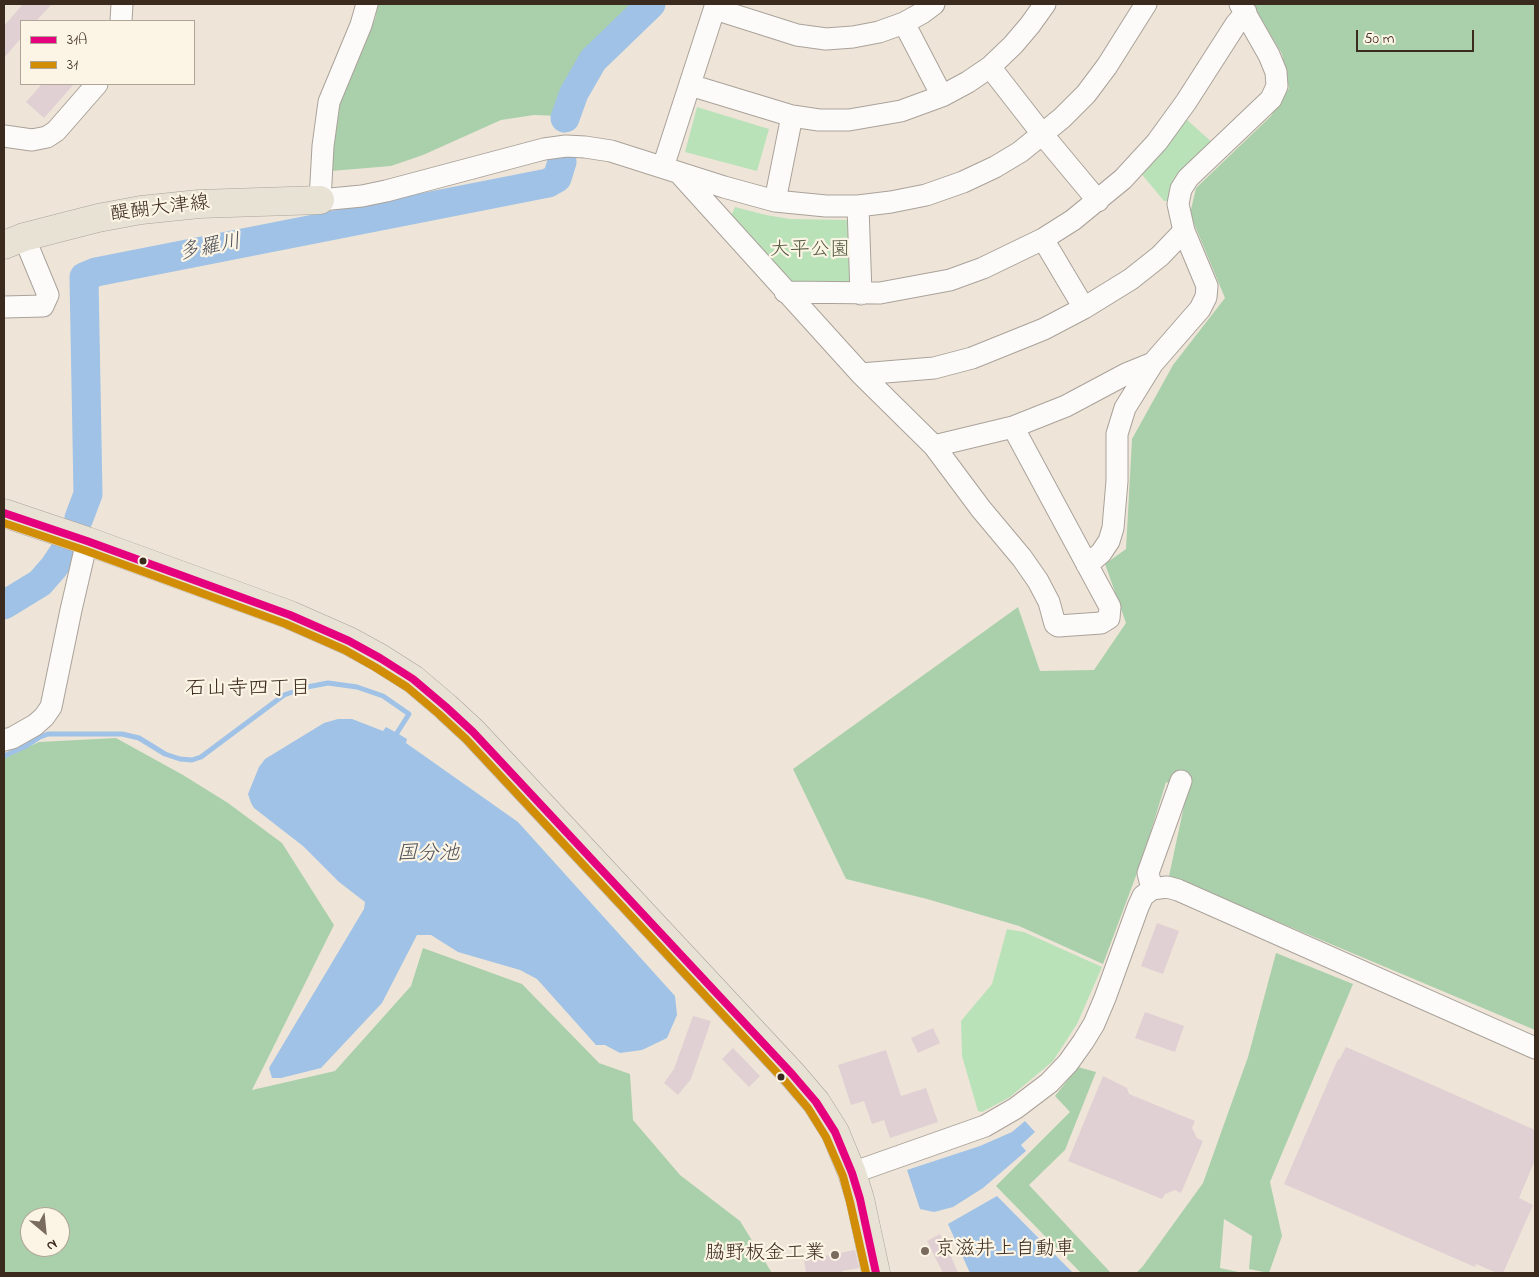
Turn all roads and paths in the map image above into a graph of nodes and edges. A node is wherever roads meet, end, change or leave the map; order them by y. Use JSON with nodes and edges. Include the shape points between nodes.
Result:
{"nodes":[{"id":1,"x":122,"y":4,"type":"edge"},
{"id":2,"x":367,"y":4,"type":"edge"},
{"id":3,"x":934,"y":4,"type":"edge"},
{"id":4,"x":1045,"y":4,"type":"edge"},
{"id":5,"x":1146,"y":4,"type":"edge"},
{"id":6,"x":716,"y":6,"type":"edge"},
{"id":7,"x":1243,"y":8,"type":"edge"},
{"id":8,"x":121,"y":20,"type":"edge"},
{"id":9,"x":904,"y":24,"type":"junction"},
{"id":10,"x":990,"y":67,"type":"junction"},
{"id":11,"x":96,"y":85,"type":"edge"},
{"id":12,"x":690,"y":85,"type":"junction"},
{"id":13,"x":942,"y":96,"type":"junction"},
{"id":14,"x":792,"y":116,"type":"junction"},
{"id":15,"x":5,"y":134,"type":"edge"},
{"id":16,"x":1043,"y":135,"type":"junction"},
{"id":17,"x":671,"y":170,"type":"junction"},
{"id":18,"x":734,"y":190,"type":"junction"},
{"id":19,"x":320,"y":200,"type":"junction"},
{"id":20,"x":1098,"y":200,"type":"junction"},
{"id":21,"x":775,"y":201,"type":"junction"},
{"id":22,"x":858,"y":206,"type":"junction"},
{"id":23,"x":1184,"y":231,"type":"junction"},
{"id":24,"x":733,"y":232,"type":"junction"},
{"id":25,"x":1043,"y":239,"type":"junction"},
{"id":26,"x":14,"y":241,"type":"edge"},
{"id":27,"x":785,"y":292,"type":"junction"},
{"id":28,"x":861,"y":294,"type":"junction"},
{"id":29,"x":4,"y":307,"type":"edge"},
{"id":30,"x":1084,"y":308,"type":"junction"},
{"id":31,"x":1153,"y":364,"type":"junction"},
{"id":32,"x":860,"y":374,"type":"junction"},
{"id":33,"x":1013,"y":427,"type":"junction"},
{"id":34,"x":934,"y":446,"type":"junction"},
{"id":35,"x":4,"y":513,"type":"edge"},
{"id":36,"x":87,"y":541,"type":"junction"},
{"id":37,"x":1087,"y":565,"type":"junction"},
{"id":38,"x":4,"y":740,"type":"edge"},
{"id":39,"x":1181,"y":781,"type":"dead end"},
{"id":40,"x":1152,"y":889,"type":"junction"},
{"id":41,"x":1535,"y":1048,"type":"edge"},
{"id":42,"x":852,"y":1173,"type":"junction"},
{"id":43,"x":876,"y":1273,"type":"edge"}],
"edges":[{"from":1,"to":8,"type":"street"},
{"from":2,"to":19,"type":"street","via":[[329,102]]},
{"from":3,"to":9,"type":"street"},
{"from":4,"to":10,"type":"street","via":[[1013,45]]},
{"from":5,"to":16,"type":"street","via":[[1086,94]]},
{"from":6,"to":9,"type":"street","via":[[797,35],[826,39],[853,37]]},
{"from":6,"to":12,"type":"street"},
{"from":7,"to":20,"type":"street","via":[[1186,102],[1157,142],[1123,179]]},
{"from":7,"to":23,"type":"street","via":[[1269,55],[1276,72],[1277,86],[1271,99],[1184,184],[1178,204]]},
{"from":9,"to":13,"type":"street"},
{"from":10,"to":13,"type":"street"},
{"from":10,"to":16,"type":"street"},
{"from":11,"to":15,"type":"street","via":[[47,137],[32,140]]},
{"from":12,"to":14,"type":"street"},
{"from":12,"to":17,"type":"street"},
{"from":13,"to":14,"type":"street","via":[[901,111],[858,118],[819,120]]},
{"from":14,"to":21,"type":"street"},
{"from":16,"to":20,"type":"street"},
{"from":16,"to":22,"type":"street","via":[[995,167],[962,182],[926,194]]},
{"from":17,"to":18,"type":"street"},
{"from":17,"to":19,"type":"street","via":[[611,151],[566,146],[544,149],[386,192]]},
{"from":17,"to":24,"type":"street"},
{"from":18,"to":21,"type":"street"},
{"from":18,"to":24,"type":"street","via":[[721,203]]},
{"from":19,"to":26,"type":"main road","name":"醍醐大津線","via":[[199,204],[141,210]]},
{"from":20,"to":25,"type":"street"},
{"from":21,"to":22,"type":"street"},
{"from":22,"to":28,"type":"street"},
{"from":23,"to":30,"type":"street","via":[[1131,279]]},
{"from":23,"to":31,"type":"street","via":[[1207,286],[1206,297],[1200,309]]},
{"from":24,"to":27,"type":"street"},
{"from":25,"to":28,"type":"street","via":[[950,280]]},
{"from":25,"to":30,"type":"street"},
{"from":26,"to":29,"type":"street","via":[[48,295],[43,306]]},
{"from":27,"to":28,"type":"street"},
{"from":27,"to":32,"type":"street"},
{"from":30,"to":32,"type":"street","via":[[1044,329],[972,358],[934,368]]},
{"from":31,"to":33,"type":"street","via":[[1126,374],[1066,406]]},
{"from":31,"to":37,"type":"street","via":[[1125,408],[1117,434],[1115,510],[1110,541]]},
{"from":32,"to":34,"type":"street"},
{"from":33,"to":34,"type":"street"},
{"from":33,"to":37,"type":"street"},
{"from":34,"to":37,"type":"street","via":[[1038,581],[1049,602],[1054,624],[1101,623],[1109,618],[1110,607]]},
{"from":35,"to":36,"type":"main road"},
{"from":36,"to":38,"type":"street","via":[[51,707],[35,725]]},
{"from":36,"to":42,"type":"main road","via":[[290,615],[349,641],[413,679],[440,701],[473,732],[792,1074],[816,1102],[835,1132]]},
{"from":39,"to":40,"type":"street","via":[[1148,874]]},
{"from":40,"to":41,"type":"street","via":[[1168,887],[1178,890]]},
{"from":40,"to":42,"type":"street","via":[[1138,907],[1094,1024],[1068,1063],[1049,1083],[1016,1108],[984,1126]]},
{"from":42,"to":43,"type":"main road"}]}
